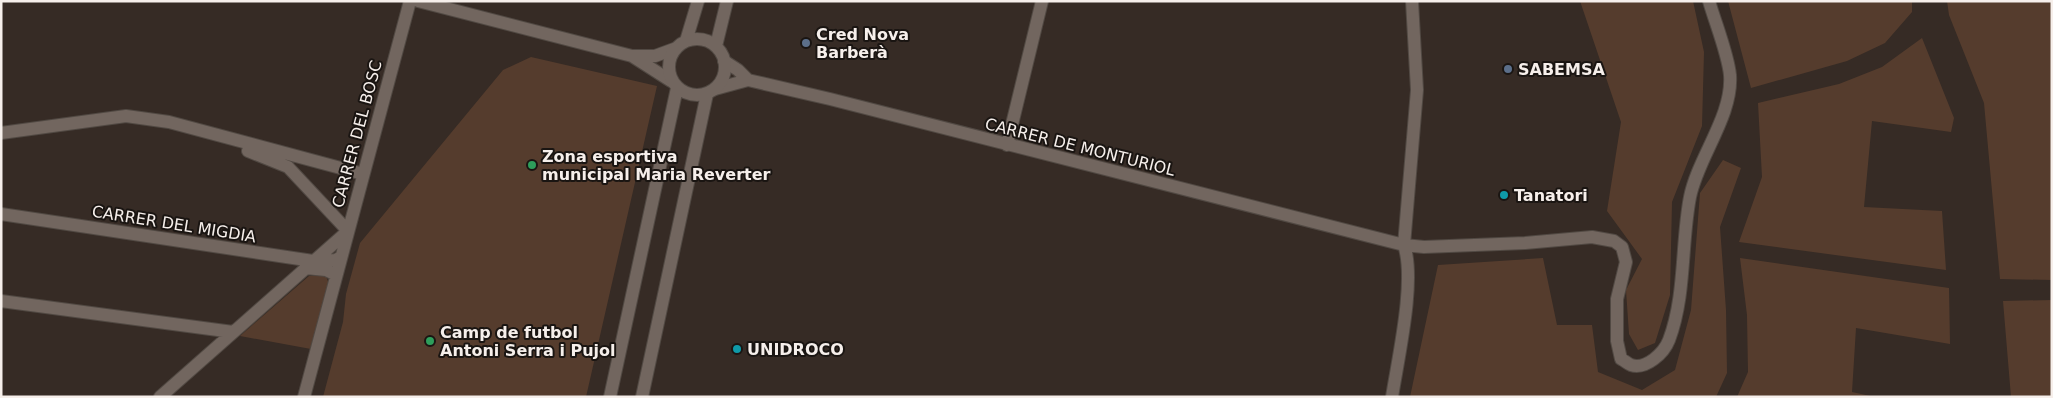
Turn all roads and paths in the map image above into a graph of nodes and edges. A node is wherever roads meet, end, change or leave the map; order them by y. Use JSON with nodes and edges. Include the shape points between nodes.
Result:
{"nodes":[{"id":1,"x":410,"y":1,"type":"edge"},
{"id":2,"x":418,"y":1,"type":"edge"},
{"id":3,"x":698,"y":1,"type":"edge"},
{"id":4,"x":727,"y":1,"type":"edge"},
{"id":5,"x":1042,"y":1,"type":"edge"},
{"id":6,"x":1412,"y":1,"type":"edge"},
{"id":7,"x":1709,"y":1,"type":"edge"},
{"id":8,"x":686,"y":41,"type":"junction"},
{"id":9,"x":716,"y":46,"type":"junction"},
{"id":10,"x":674,"y":49,"type":"junction"},
{"id":11,"x":632,"y":56,"type":"junction"},
{"id":12,"x":724,"y":61,"type":"junction"},
{"id":13,"x":748,"y":80,"type":"junction"},
{"id":14,"x":674,"y":84,"type":"junction"},
{"id":15,"x":711,"y":91,"type":"junction"},
{"id":16,"x":205,"y":132,"type":"junction"},
{"id":17,"x":1,"y":133,"type":"edge"},
{"id":18,"x":1006,"y":145,"type":"junction"},
{"id":19,"x":363,"y":174,"type":"junction"},
{"id":20,"x":1,"y":214,"type":"edge"},
{"id":21,"x":348,"y":231,"type":"junction"},
{"id":22,"x":1404,"y":245,"type":"junction"},
{"id":23,"x":341,"y":258,"type":"junction"},
{"id":24,"x":309,"y":264,"type":"junction"},
{"id":25,"x":336,"y":275,"type":"junction"},
{"id":26,"x":1,"y":301,"type":"edge"},
{"id":27,"x":233,"y":332,"type":"junction"},
{"id":28,"x":160,"y":397,"type":"edge"},
{"id":29,"x":304,"y":397,"type":"edge"},
{"id":30,"x":610,"y":397,"type":"edge"},
{"id":31,"x":642,"y":397,"type":"edge"},
{"id":32,"x":1392,"y":397,"type":"edge"}],
"edges":[{"from":1,"to":19,"type":"street","name":"CARRER DEL BOSC"},
{"from":2,"to":11,"type":"street"},
{"from":3,"to":8,"type":"street"},
{"from":4,"to":9,"type":"street"},
{"from":5,"to":18,"type":"street"},
{"from":6,"to":22,"type":"street","via":[[1417,90]]},
{"from":7,"to":22,"type":"street","name":"CARRER DE MONTURIOL","via":[[1730,74],[1728,95],[1719,124],[1699,165],[1690,197],[1679,296],[1669,341],[1646,365],[1631,365],[1621,358],[1617,342],[1617,299],[1626,262],[1622,247],[1614,241],[1592,237],[1525,243]]},
{"from":8,"to":9,"type":"street","via":[[703,40]]},
{"from":8,"to":10,"type":"street"},
{"from":9,"to":12,"type":"street"},
{"from":10,"to":11,"type":"street","via":[[655,56]]},
{"from":10,"to":14,"type":"street","via":[[668,62]]},
{"from":11,"to":14,"type":"street"},
{"from":12,"to":13,"type":"street","name":"CARRER DE MONTURIOL"},
{"from":12,"to":15,"type":"street","via":[[724,76]]},
{"from":13,"to":15,"type":"street","name":"CARRER DE MONTURIOL"},
{"from":13,"to":18,"type":"street","name":"CARRER DE MONTURIOL","via":[[830,98]]},
{"from":14,"to":15,"type":"street","via":[[687,94]]},
{"from":14,"to":30,"type":"street"},
{"from":15,"to":31,"type":"street"},
{"from":16,"to":17,"type":"street","via":[[169,122],[126,116]]},
{"from":16,"to":19,"type":"street"},
{"from":16,"to":21,"type":"street","via":[[288,167]]},
{"from":18,"to":22,"type":"street","name":"CARRER DE MONTURIOL"},
{"from":19,"to":21,"type":"street","name":"CARRER DEL BOSC"},
{"from":20,"to":24,"type":"street","name":"CARRER DEL MIGDIA"},
{"from":21,"to":23,"type":"street","name":"CARRER DEL BOSC"},
{"from":21,"to":24,"type":"street"},
{"from":22,"to":32,"type":"street","via":[[1408,256],[1406,293]]},
{"from":23,"to":24,"type":"street","name":"CARRER DEL MIGDIA"},
{"from":23,"to":25,"type":"street","name":"CARRER DEL BOSC"},
{"from":24,"to":25,"type":"street"},
{"from":24,"to":27,"type":"street"},
{"from":25,"to":29,"type":"street","name":"CARRER DEL BOSC"},
{"from":26,"to":27,"type":"street"},
{"from":27,"to":28,"type":"street"}]}
